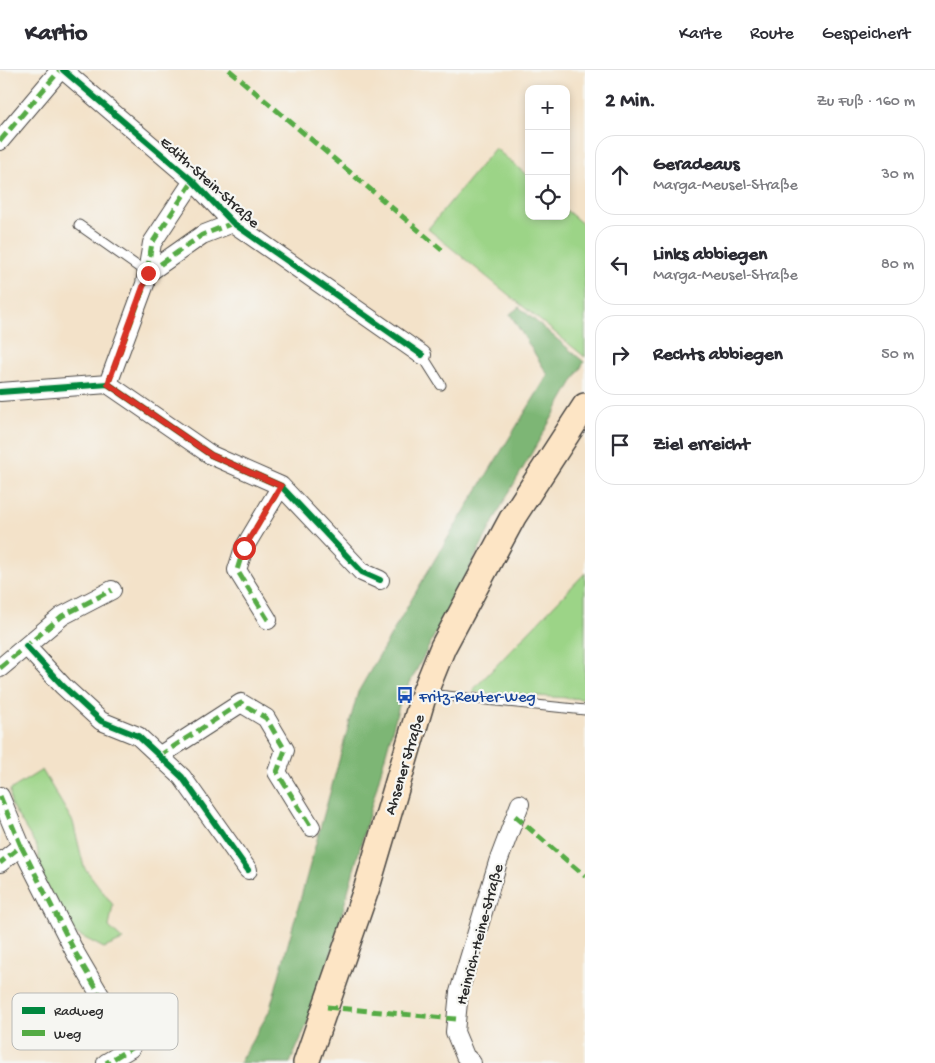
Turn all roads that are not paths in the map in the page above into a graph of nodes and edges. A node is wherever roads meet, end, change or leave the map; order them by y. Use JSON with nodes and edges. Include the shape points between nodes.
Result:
{"nodes":[{"id":1,"x":61,"y":70,"type":"edge"},
{"id":2,"x":0,"y":141,"type":"edge"},
{"id":3,"x":193,"y":181,"type":"junction"},
{"id":4,"x":234,"y":223,"type":"junction"},
{"id":5,"x":79,"y":225,"type":"dead end"},
{"id":6,"x":148,"y":273,"type":"junction"},
{"id":7,"x":422,"y":355,"type":"joint"},
{"id":8,"x":108,"y":384,"type":"junction"},
{"id":9,"x":441,"y":385,"type":"dead end"},
{"id":10,"x":0,"y":392,"type":"edge"},
{"id":11,"x":585,"y":406,"type":"edge"},
{"id":12,"x":281,"y":486,"type":"junction"},
{"id":13,"x":380,"y":580,"type":"dead end"},
{"id":14,"x":112,"y":590,"type":"dead end"},
{"id":15,"x":268,"y":620,"type":"dead end"},
{"id":16,"x":26,"y":646,"type":"junction"},
{"id":17,"x":0,"y":668,"type":"edge"},
{"id":18,"x":424,"y":694,"type":"junction"},
{"id":19,"x":585,"y":710,"type":"edge"},
{"id":20,"x":159,"y":756,"type":"junction"},
{"id":21,"x":0,"y":796,"type":"edge"},
{"id":22,"x":520,"y":804,"type":"dead end"},
{"id":23,"x":311,"y":827,"type":"dead end"},
{"id":24,"x":21,"y":846,"type":"junction"},
{"id":25,"x":0,"y":862,"type":"edge"},
{"id":26,"x":248,"y":870,"type":"dead end"},
{"id":27,"x":99,"y":993,"type":"edge"},
{"id":28,"x":128,"y":1050,"type":"edge"},
{"id":29,"x":106,"y":1063,"type":"edge"},
{"id":30,"x":306,"y":1063,"type":"edge"},
{"id":31,"x":472,"y":1063,"type":"edge"}],
"edges":[{"from":1,"to":2,"type":"street","name":"Edith-Stein-Straße"},
{"from":1,"to":3,"type":"street","name":"Edith-Stein-Straße"},
{"from":3,"to":4,"type":"street","name":"Edith-Stein-Straße"},
{"from":3,"to":6,"type":"street","via":[[152,243]]},
{"from":4,"to":6,"type":"street","via":[[202,235]]},
{"from":4,"to":7,"type":"street","name":"Edith-Stein-Straße"},
{"from":5,"to":6,"type":"lane"},
{"from":6,"to":8,"type":"street"},
{"from":7,"to":9,"type":"lane"},
{"from":8,"to":10,"type":"street"},
{"from":8,"to":12,"type":"street","via":[[211,455]]},
{"from":11,"to":18,"type":"main road","name":"Ahsener Straße","via":[[513,517],[443,646]]},
{"from":12,"to":13,"type":"street","via":[[362,572]]},
{"from":12,"to":15,"type":"street","via":[[244,548],[237,570]]},
{"from":14,"to":16,"type":"street","via":[[62,616]]},
{"from":16,"to":17,"type":"street"},
{"from":16,"to":20,"type":"street","via":[[101,721],[138,736]]},
{"from":18,"to":19,"type":"lane"},
{"from":18,"to":30,"type":"main road","name":"Ahsener Straße","via":[[367,887]]},
{"from":20,"to":23,"type":"street","via":[[241,704],[266,718],[285,750],[277,772]]},
{"from":20,"to":26,"type":"street","via":[[182,777]]},
{"from":21,"to":24,"type":"street"},
{"from":22,"to":31,"type":"street","name":"Heinrich-Heine-Straße","via":[[498,862],[460,992],[455,1032],[465,1056]]},
{"from":24,"to":25,"type":"street"},
{"from":24,"to":27,"type":"street"},
{"from":28,"to":29,"type":"street"}]}
